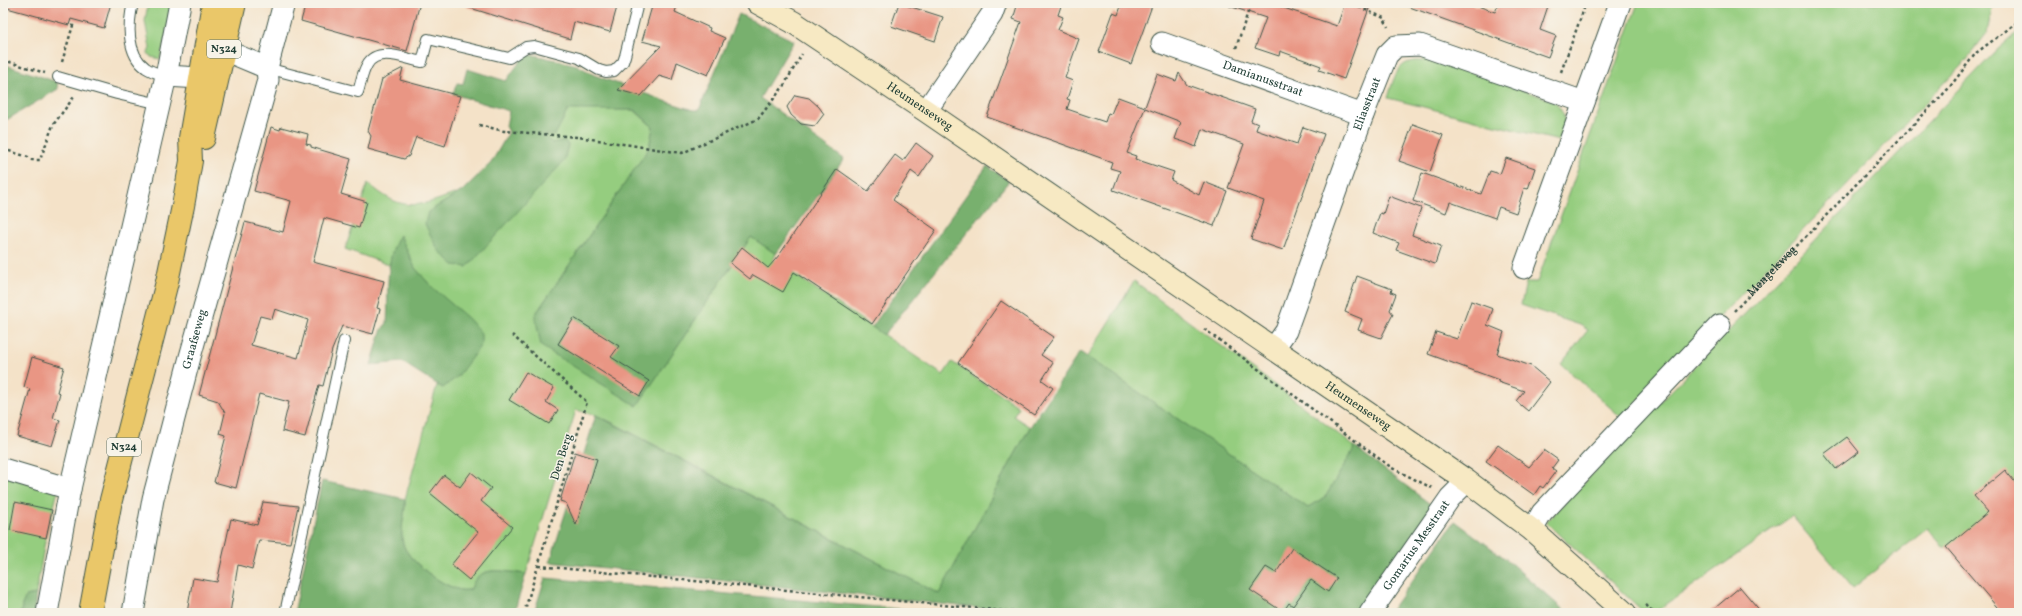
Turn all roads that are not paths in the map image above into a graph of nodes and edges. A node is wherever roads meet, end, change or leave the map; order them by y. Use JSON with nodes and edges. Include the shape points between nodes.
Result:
{"nodes":[{"id":1,"x":133,"y":3,"type":"edge"},
{"id":2,"x":180,"y":3,"type":"edge"},
{"id":3,"x":213,"y":3,"type":"edge"},
{"id":4,"x":235,"y":3,"type":"edge"},
{"id":5,"x":284,"y":3,"type":"edge"},
{"id":6,"x":638,"y":3,"type":"edge"},
{"id":7,"x":758,"y":3,"type":"edge"},
{"id":8,"x":996,"y":3,"type":"edge"},
{"id":9,"x":1616,"y":4,"type":"edge"},
{"id":10,"x":1162,"y":43,"type":"dead end"},
{"id":11,"x":224,"y":50,"type":"junction"},
{"id":12,"x":267,"y":68,"type":"junction"},
{"id":13,"x":166,"y":76,"type":"junction"},
{"id":14,"x":58,"y":77,"type":"road end"},
{"id":15,"x":200,"y":78,"type":"junction"},
{"id":16,"x":1584,"y":102,"type":"junction"},
{"id":17,"x":160,"y":104,"type":"junction"},
{"id":18,"x":926,"y":111,"type":"junction"},
{"id":19,"x":1363,"y":115,"type":"junction"},
{"id":20,"x":191,"y":161,"type":"junction"},
{"id":21,"x":1524,"y":268,"type":"dead end"},
{"id":22,"x":1720,"y":325,"type":"road end"},
{"id":23,"x":344,"y":341,"type":"dead end"},
{"id":24,"x":1274,"y":348,"type":"junction"},
{"id":25,"x":3,"y":469,"type":"edge"},
{"id":26,"x":1467,"y":481,"type":"junction"},
{"id":27,"x":70,"y":489,"type":"junction"},
{"id":28,"x":1532,"y":530,"type":"junction"},
{"id":29,"x":1374,"y":612,"type":"edge"},
{"id":30,"x":48,"y":613,"type":"edge"},
{"id":31,"x":90,"y":613,"type":"edge"},
{"id":32,"x":133,"y":613,"type":"edge"},
{"id":33,"x":285,"y":613,"type":"edge"},
{"id":34,"x":1625,"y":613,"type":"edge"}],
"edges":[{"from":1,"to":13,"type":"lane","via":[[129,30],[137,57],[145,68]]},
{"from":2,"to":13,"type":"street"},
{"from":3,"to":15,"type":"main road","number":"N324"},
{"from":4,"to":11,"type":"main road","number":"N324"},
{"from":5,"to":12,"type":"street","name":"Graafseweg"},
{"from":6,"to":12,"type":"lane","via":[[623,62],[614,71],[599,70],[579,58],[534,46],[526,47],[509,58],[428,39],[422,62],[385,54],[370,59],[358,92]]},
{"from":7,"to":18,"type":"street","name":"Heumenseweg","via":[[793,22]]},
{"from":8,"to":18,"type":"street","via":[[992,14]]},
{"from":9,"to":16,"type":"street"},
{"from":10,"to":19,"type":"street","name":"Damianusstraat"},
{"from":11,"to":12,"type":"street"},
{"from":11,"to":20,"type":"main road","number":"N324","via":[[204,140]]},
{"from":12,"to":32,"type":"street","name":"Graafseweg","via":[[268,80],[153,499]]},
{"from":13,"to":15,"type":"street"},
{"from":13,"to":17,"type":"street"},
{"from":14,"to":17,"type":"lane"},
{"from":15,"to":20,"type":"main road","number":"N324","via":[[190,138]]},
{"from":16,"to":19,"type":"street","name":"Eliasstraat","via":[[1420,45],[1396,46],[1387,55]]},
{"from":16,"to":21,"type":"street"},
{"from":17,"to":27,"type":"street"},
{"from":18,"to":24,"type":"street","name":"Heumenseweg"},
{"from":19,"to":24,"type":"street","name":"Eliasstraat","via":[[1286,331]]},
{"from":20,"to":31,"type":"main road","number":"N324","via":[[167,282],[111,500]]},
{"from":22,"to":28,"type":"street","via":[[1542,513]]},
{"from":23,"to":33,"type":"lane"},
{"from":24,"to":26,"type":"street","name":"Heumenseweg"},
{"from":25,"to":27,"type":"street"},
{"from":26,"to":28,"type":"street","name":"Heumenseweg"},
{"from":26,"to":29,"type":"street","name":"Gomarius Messtraat","via":[[1450,498]]},
{"from":27,"to":30,"type":"street"},
{"from":28,"to":34,"type":"street","name":"Heumenseweg"}]}
